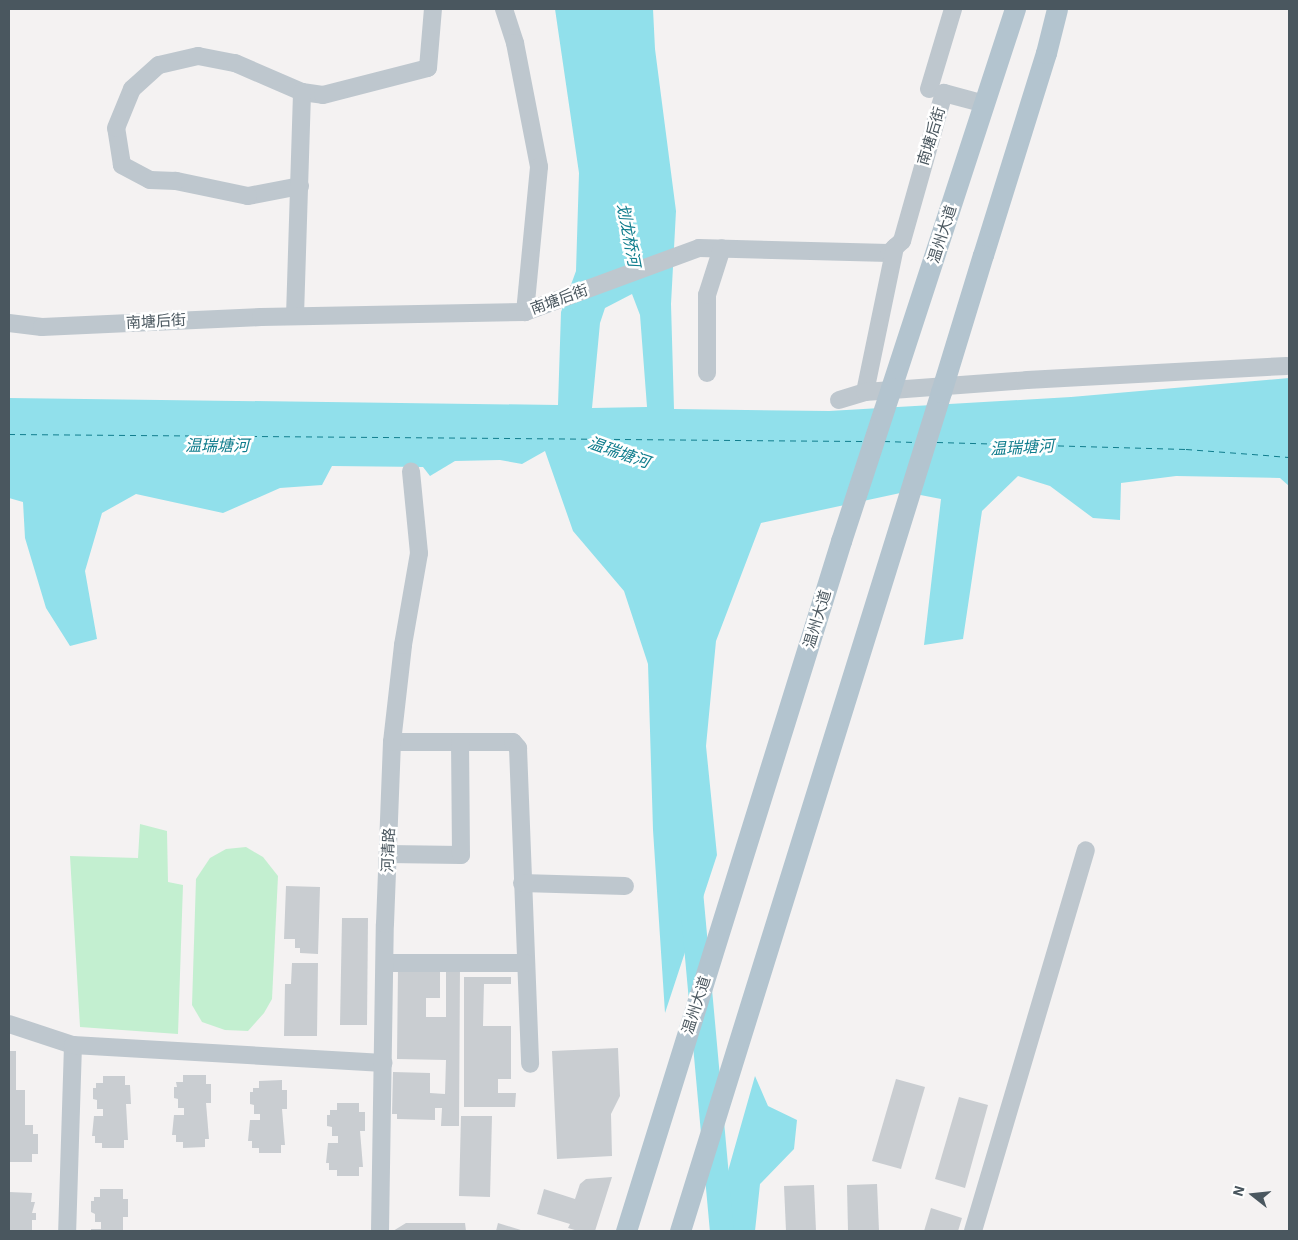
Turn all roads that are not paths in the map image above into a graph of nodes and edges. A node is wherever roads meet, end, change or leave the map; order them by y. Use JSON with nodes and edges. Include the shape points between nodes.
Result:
{"nodes":[{"id":1,"x":433,"y":9,"type":"edge"},
{"id":2,"x":504,"y":9,"type":"edge"},
{"id":3,"x":953,"y":9,"type":"edge"},
{"id":4,"x":1015,"y":9,"type":"edge"},
{"id":5,"x":1058,"y":9,"type":"edge"},
{"id":6,"x":929,"y":89,"type":"junction"},
{"id":7,"x":302,"y":92,"type":"junction"},
{"id":8,"x":985,"y":104,"type":"junction"},
{"id":9,"x":300,"y":186,"type":"junction"},
{"id":10,"x":895,"y":247,"type":"junction"},
{"id":11,"x":722,"y":248,"type":"junction"},
{"id":12,"x":525,"y":312,"type":"junction"},
{"id":13,"x":296,"y":316,"type":"junction"},
{"id":14,"x":9,"y":323,"type":"edge"},
{"id":15,"x":1287,"y":366,"type":"dead end"},
{"id":16,"x":707,"y":374,"type":"dead end"},
{"id":17,"x":865,"y":392,"type":"junction"},
{"id":18,"x":839,"y":400,"type":"dead end"},
{"id":19,"x":411,"y":471,"type":"dead end"},
{"id":20,"x":392,"y":742,"type":"junction"},
{"id":21,"x":460,"y":742,"type":"junction"},
{"id":22,"x":1086,"y":850,"type":"dead end"},
{"id":23,"x":388,"y":854,"type":"junction"},
{"id":24,"x":522,"y":883,"type":"junction"},
{"id":25,"x":624,"y":886,"type":"dead end"},
{"id":26,"x":385,"y":963,"type":"junction"},
{"id":27,"x":525,"y":963,"type":"junction"},
{"id":28,"x":9,"y":1024,"type":"edge"},
{"id":29,"x":73,"y":1045,"type":"junction"},
{"id":30,"x":383,"y":1062,"type":"junction"},
{"id":31,"x":530,"y":1064,"type":"dead end"},
{"id":32,"x":67,"y":1231,"type":"edge"},
{"id":33,"x":380,"y":1231,"type":"edge"},
{"id":34,"x":626,"y":1231,"type":"edge"},
{"id":35,"x":680,"y":1231,"type":"edge"},
{"id":36,"x":973,"y":1231,"type":"edge"}],
"edges":[{"from":1,"to":7,"type":"street","via":[[428,68],[323,95]]},
{"from":2,"to":12,"type":"street","via":[[515,43],[539,167]]},
{"from":3,"to":6,"type":"street"},
{"from":4,"to":8,"type":"main road","name":"温州大道"},
{"from":5,"to":35,"type":"main road","bridge":true},
{"from":6,"to":8,"type":"street","name":"南塘后街"},
{"from":6,"to":10,"type":"street","name":"南塘后街","via":[[902,240]]},
{"from":7,"to":9,"type":"street"},
{"from":7,"to":9,"type":"street","via":[[235,63],[198,56],[159,65],[132,88],[116,128],[122,165],[150,180],[176,181],[248,196]]},
{"from":8,"to":34,"type":"main road","name":"温州大道","bridge":true,"via":[[841,541]]},
{"from":9,"to":13,"type":"street"},
{"from":10,"to":11,"type":"street","name":"南塘后街","via":[[889,253]]},
{"from":10,"to":17,"type":"street"},
{"from":11,"to":12,"type":"street","name":"南塘后街","via":[[700,248]]},
{"from":11,"to":16,"type":"street","via":[[707,295]]},
{"from":12,"to":13,"type":"street","name":"南塘后街"},
{"from":13,"to":14,"type":"street","name":"南塘后街","via":[[42,327]]},
{"from":15,"to":17,"type":"street"},
{"from":17,"to":18,"type":"street"},
{"from":19,"to":20,"type":"street","name":"河清路","via":[[419,552],[403,645]]},
{"from":20,"to":21,"type":"street"},
{"from":20,"to":23,"type":"street","name":"河清路"},
{"from":21,"to":23,"type":"street","via":[[462,856]]},
{"from":21,"to":24,"type":"street","via":[[512,742],[518,748]]},
{"from":22,"to":36,"type":"street"},
{"from":23,"to":26,"type":"street","name":"河清路"},
{"from":24,"to":25,"type":"street"},
{"from":24,"to":27,"type":"street"},
{"from":26,"to":27,"type":"street"},
{"from":26,"to":30,"type":"street","name":"河清路"},
{"from":27,"to":31,"type":"street"},
{"from":28,"to":29,"type":"street"},
{"from":29,"to":30,"type":"street"},
{"from":29,"to":32,"type":"street"},
{"from":30,"to":33,"type":"street","name":"河清路"}]}
